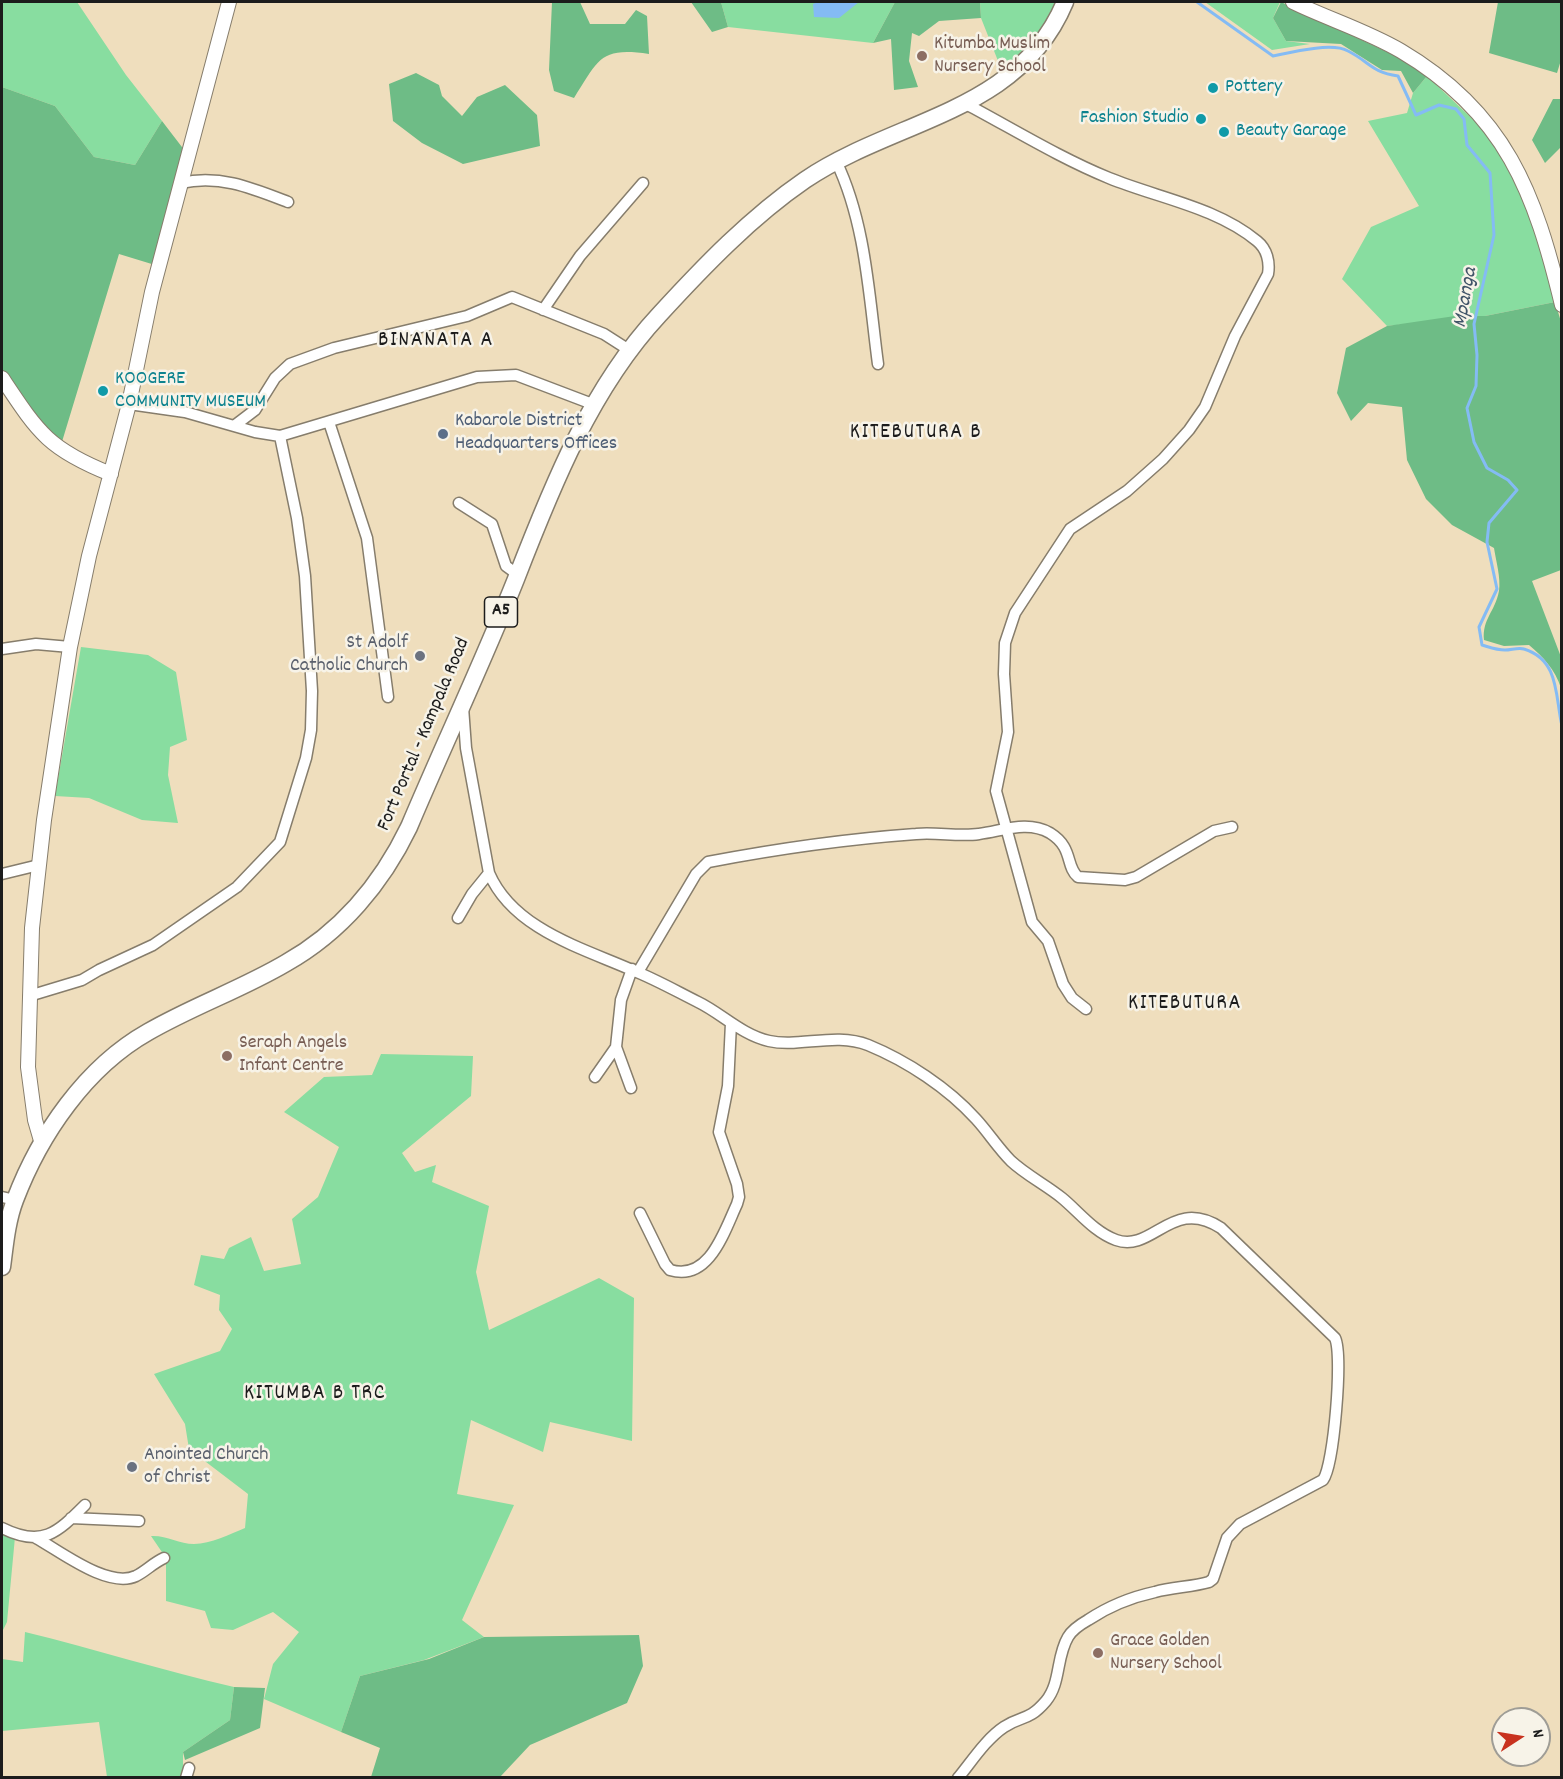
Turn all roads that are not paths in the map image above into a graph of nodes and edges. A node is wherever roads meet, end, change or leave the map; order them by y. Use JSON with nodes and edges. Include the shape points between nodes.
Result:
{"nodes":[{"id":1,"x":230,"y":2,"type":"edge"},
{"id":2,"x":1065,"y":2,"type":"edge"},
{"id":3,"x":1293,"y":2,"type":"edge"},
{"id":4,"x":966,"y":104,"type":"junction"},
{"id":5,"x":836,"y":161,"type":"junction"},
{"id":6,"x":181,"y":183,"type":"junction"},
{"id":7,"x":643,"y":183,"type":"dead end"},
{"id":8,"x":288,"y":202,"type":"dead end"},
{"id":9,"x":1562,"y":305,"type":"edge"},
{"id":10,"x":543,"y":310,"type":"junction"},
{"id":11,"x":629,"y":350,"type":"junction"},
{"id":12,"x":878,"y":364,"type":"dead end"},
{"id":13,"x":2,"y":378,"type":"edge"},
{"id":14,"x":129,"y":404,"type":"junction"},
{"id":15,"x":595,"y":405,"type":"junction"},
{"id":16,"x":329,"y":423,"type":"junction"},
{"id":17,"x":234,"y":426,"type":"junction"},
{"id":18,"x":280,"y":436,"type":"junction"},
{"id":19,"x":111,"y":474,"type":"junction"},
{"id":20,"x":459,"y":502,"type":"dead end"},
{"id":21,"x":517,"y":574,"type":"junction"},
{"id":22,"x":70,"y":647,"type":"junction"},
{"id":23,"x":2,"y":649,"type":"edge"},
{"id":24,"x":388,"y":697,"type":"dead end"},
{"id":25,"x":462,"y":703,"type":"junction"},
{"id":26,"x":1232,"y":827,"type":"dead end"},
{"id":27,"x":1005,"y":828,"type":"junction"},
{"id":28,"x":39,"y":865,"type":"junction"},
{"id":29,"x":489,"y":873,"type":"junction"},
{"id":30,"x":2,"y":874,"type":"edge"},
{"id":31,"x":458,"y":918,"type":"dead end"},
{"id":32,"x":635,"y":971,"type":"junction"},
{"id":33,"x":29,"y":996,"type":"junction"},
{"id":34,"x":1086,"y":1010,"type":"dead end"},
{"id":35,"x":731,"y":1023,"type":"junction"},
{"id":36,"x":616,"y":1047,"type":"junction"},
{"id":37,"x":595,"y":1077,"type":"dead end"},
{"id":38,"x":631,"y":1088,"type":"dead end"},
{"id":39,"x":42,"y":1144,"type":"junction"},
{"id":40,"x":8,"y":1198,"type":"edge"},
{"id":41,"x":640,"y":1213,"type":"dead end"},
{"id":42,"x":3,"y":1246,"type":"edge"},
{"id":43,"x":2,"y":1267,"type":"edge"},
{"id":44,"x":85,"y":1505,"type":"dead end"},
{"id":45,"x":71,"y":1518,"type":"junction"},
{"id":46,"x":138,"y":1521,"type":"dead end"},
{"id":47,"x":2,"y":1528,"type":"edge"},
{"id":48,"x":36,"y":1538,"type":"junction"},
{"id":49,"x":164,"y":1558,"type":"dead end"},
{"id":50,"x":958,"y":1778,"type":"edge"}],
"edges":[{"from":1,"to":6,"type":"street"},
{"from":2,"to":4,"type":"highway","name":"Fort Portal - Kampala Road","number":"A5","via":[[1049,33],[1014,74]]},
{"from":3,"to":9,"type":"street","via":[[1399,50],[1477,112],[1501,141],[1529,193]]},
{"from":4,"to":5,"type":"highway","name":"Fort Portal - Kampala Road","number":"A5"},
{"from":4,"to":27,"type":"street","via":[[1109,178],[1211,214],[1262,245],[1269,264],[1268,274],[1235,336],[1205,407],[1189,430],[1127,491],[1076,523],[1014,613],[1005,644],[1008,732],[996,791]]},
{"from":5,"to":11,"type":"highway","name":"Fort Portal - Kampala Road","number":"A5","via":[[803,181],[720,252]]},
{"from":5,"to":12,"type":"street","via":[[860,234]]},
{"from":6,"to":8,"type":"street","via":[[203,178],[222,180]]},
{"from":6,"to":14,"type":"street","via":[[152,292]]},
{"from":7,"to":10,"type":"street","via":[[580,256]]},
{"from":10,"to":11,"type":"street","via":[[604,334]]},
{"from":10,"to":17,"type":"street","via":[[512,297],[466,316],[334,348],[290,364],[275,378],[255,410]]},
{"from":11,"to":15,"type":"highway","name":"Fort Portal - Kampala Road","number":"A5"},
{"from":13,"to":19,"type":"street","via":[[49,442],[79,462]]},
{"from":14,"to":17,"type":"street","via":[[185,412]]},
{"from":14,"to":19,"type":"street"},
{"from":15,"to":16,"type":"street","via":[[529,378],[503,374],[477,376]]},
{"from":15,"to":21,"type":"highway","name":"Fort Portal - Kampala Road","number":"A5","via":[[551,491]]},
{"from":16,"to":18,"type":"street"},
{"from":16,"to":24,"type":"street","via":[[367,538]]},
{"from":17,"to":18,"type":"street"},
{"from":18,"to":33,"type":"street","via":[[305,576],[312,691],[306,758],[280,842],[237,887],[153,945],[82,980]]},
{"from":19,"to":22,"type":"street"},
{"from":20,"to":21,"type":"street","via":[[492,524],[506,566]]},
{"from":21,"to":25,"type":"highway","name":"Fort Portal - Kampala Road","number":"A5"},
{"from":22,"to":23,"type":"street","via":[[36,644]]},
{"from":22,"to":28,"type":"street"},
{"from":25,"to":29,"type":"street","via":[[466,748]]},
{"from":25,"to":39,"type":"highway","name":"Fort Portal - Kampala Road","number":"A5","via":[[399,848],[358,905],[325,936],[287,963],[148,1032],[121,1050],[71,1101]]},
{"from":26,"to":27,"type":"street","via":[[1214,831],[1125,880],[1078,877],[1066,846],[1050,833],[1036,827]]},
{"from":27,"to":32,"type":"street","via":[[978,835],[876,837],[708,862],[696,874]]},
{"from":27,"to":34,"type":"street","via":[[1032,922],[1048,941],[1063,984]]},
{"from":28,"to":30,"type":"street"},
{"from":28,"to":33,"type":"street"},
{"from":29,"to":31,"type":"street"},
{"from":29,"to":32,"type":"street","via":[[516,909],[541,928]]},
{"from":32,"to":35,"type":"street"},
{"from":32,"to":36,"type":"street","via":[[621,1000]]},
{"from":33,"to":39,"type":"street","via":[[28,1067]]},
{"from":35,"to":41,"type":"street","via":[[728,1086],[719,1132],[737,1184],[737,1204],[709,1259],[682,1272],[670,1270]]},
{"from":35,"to":50,"type":"street","via":[[768,1041],[858,1042],[903,1064],[953,1098],[1014,1163],[1117,1240],[1141,1239],[1189,1217],[1210,1220],[1329,1330],[1338,1345],[1329,1466],[1323,1480],[1239,1524],[1227,1538],[1209,1582],[1128,1600],[1083,1623],[1069,1635],[1062,1649],[1058,1677],[1049,1698],[1034,1715],[1005,1726]]},
{"from":36,"to":37,"type":"street"},
{"from":36,"to":38,"type":"street"},
{"from":39,"to":40,"type":"highway","name":"Fort Portal - Kampala Road","number":"A5"},
{"from":40,"to":42,"type":"highway","name":"Fort Portal - Kampala Road","number":"A5"},
{"from":42,"to":43,"type":"highway","name":"Fort Portal - Kampala Road","number":"A5"},
{"from":44,"to":45,"type":"street"},
{"from":45,"to":46,"type":"street"},
{"from":45,"to":48,"type":"street","via":[[54,1533]]},
{"from":47,"to":48,"type":"street"},
{"from":48,"to":49,"type":"street","via":[[115,1578],[136,1576]]}]}
